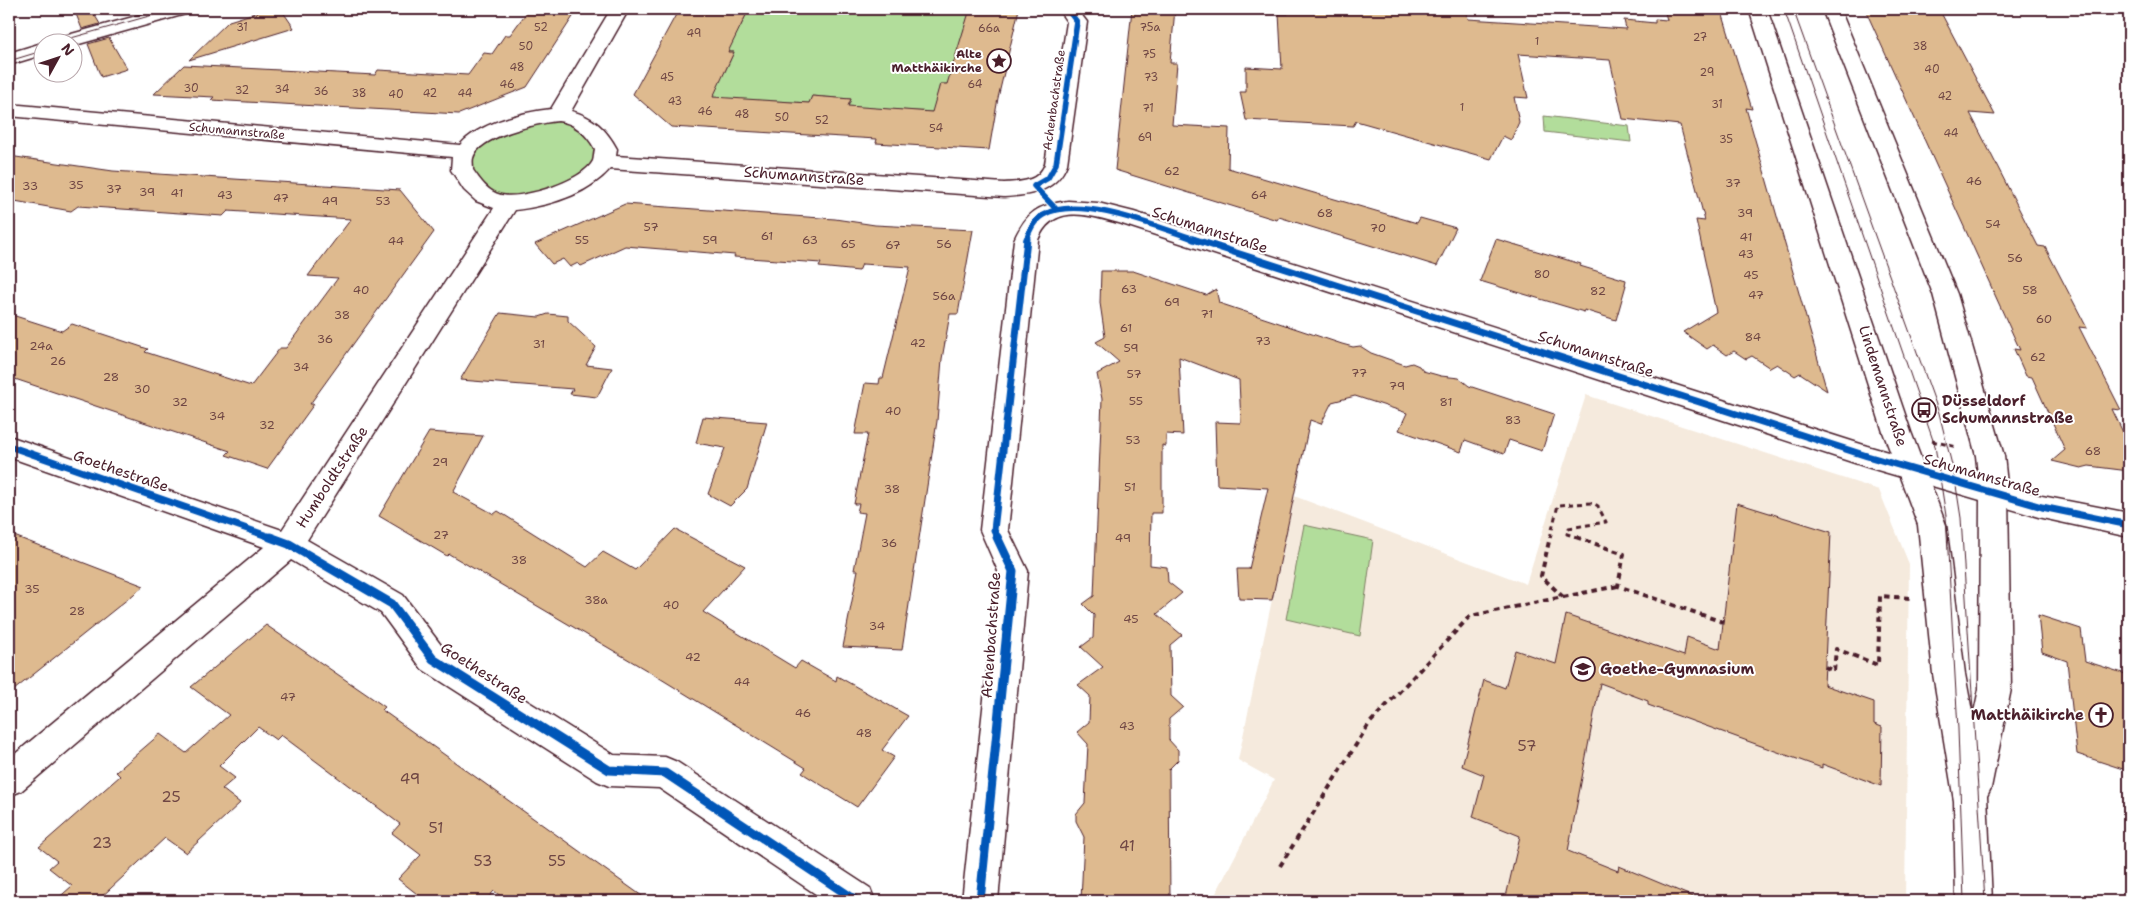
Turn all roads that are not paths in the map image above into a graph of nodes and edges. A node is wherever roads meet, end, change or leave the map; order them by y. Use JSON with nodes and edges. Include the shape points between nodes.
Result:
{"nodes":[{"id":1,"x":182,"y":9,"type":"edge"},
{"id":2,"x":620,"y":9,"type":"edge"},
{"id":3,"x":1068,"y":9,"type":"edge"},
{"id":4,"x":1758,"y":9,"type":"edge"},
{"id":5,"x":1831,"y":9,"type":"edge"},
{"id":6,"x":82,"y":37,"type":"edge"},
{"id":7,"x":32,"y":52,"type":"edge"},
{"id":8,"x":9,"y":59,"type":"edge"},
{"id":9,"x":9,"y":110,"type":"edge"},
{"id":10,"x":558,"y":115,"type":"junction"},
{"id":11,"x":464,"y":152,"type":"junction"},
{"id":12,"x":603,"y":162,"type":"junction"},
{"id":13,"x":1034,"y":186,"type":"joint"},
{"id":14,"x":508,"y":203,"type":"junction"},
{"id":15,"x":1056,"y":209,"type":"joint"},
{"id":16,"x":9,"y":446,"type":"edge"},
{"id":17,"x":1913,"y":470,"type":"junction"},
{"id":18,"x":1994,"y":493,"type":"junction"},
{"id":19,"x":2129,"y":525,"type":"edge"},
{"id":20,"x":289,"y":544,"type":"junction"},
{"id":21,"x":9,"y":780,"type":"edge"},
{"id":22,"x":1971,"y":801,"type":"junction"},
{"id":23,"x":857,"y":901,"type":"edge"},
{"id":24,"x":980,"y":901,"type":"edge"},
{"id":25,"x":1974,"y":901,"type":"edge"}],
"edges":[{"from":1,"to":6,"type":"street"},
{"from":2,"to":10,"type":"street"},
{"from":3,"to":13,"type":"street","name":"Achenbachstraße","via":[[1077,22],[1056,164],[1054,174]]},
{"from":4,"to":17,"type":"street","name":"Lindemannstraße","via":[[1897,432]]},
{"from":5,"to":18,"type":"street","name":"Lindemannstraße","via":[[1945,294],[1990,456]]},
{"from":7,"to":8,"type":"street"},
{"from":9,"to":11,"type":"street","name":"Schumannstraße"},
{"from":10,"to":11,"type":"street","via":[[536,117],[505,127],[481,138]]},
{"from":10,"to":12,"type":"street","via":[[578,119],[595,132],[607,148]]},
{"from":11,"to":14,"type":"street","via":[[460,166],[470,183],[486,198]]},
{"from":12,"to":13,"type":"street","name":"Schumannstraße","via":[[1004,190]]},
{"from":12,"to":14,"type":"street","via":[[593,175],[562,190],[533,201]]},
{"from":14,"to":20,"type":"street","name":"Humboldtstraße"},
{"from":15,"to":17,"type":"street","name":"Schumannstraße","via":[[1083,207],[1126,217]]},
{"from":15,"to":24,"type":"street","name":"Achenbachstraße","via":[[1033,224],[1026,240],[995,520],[994,530],[1013,571]]},
{"from":16,"to":20,"type":"street","name":"Goethestraße"},
{"from":17,"to":18,"type":"street","name":"Schumannstraße"},
{"from":17,"to":22,"type":"street","name":"Lindemannstraße","via":[[1932,525],[1949,674]]},
{"from":18,"to":19,"type":"street","name":"Schumannstraße"},
{"from":18,"to":22,"type":"street","name":"Lindemannstraße","via":[[1995,689]]},
{"from":20,"to":21,"type":"street","name":"Humboldtstraße"},
{"from":20,"to":23,"type":"street","name":"Goethestraße","via":[[392,604],[433,658],[609,770],[665,774]]},
{"from":22,"to":25,"type":"street","name":"Lindemannstraße"}]}
